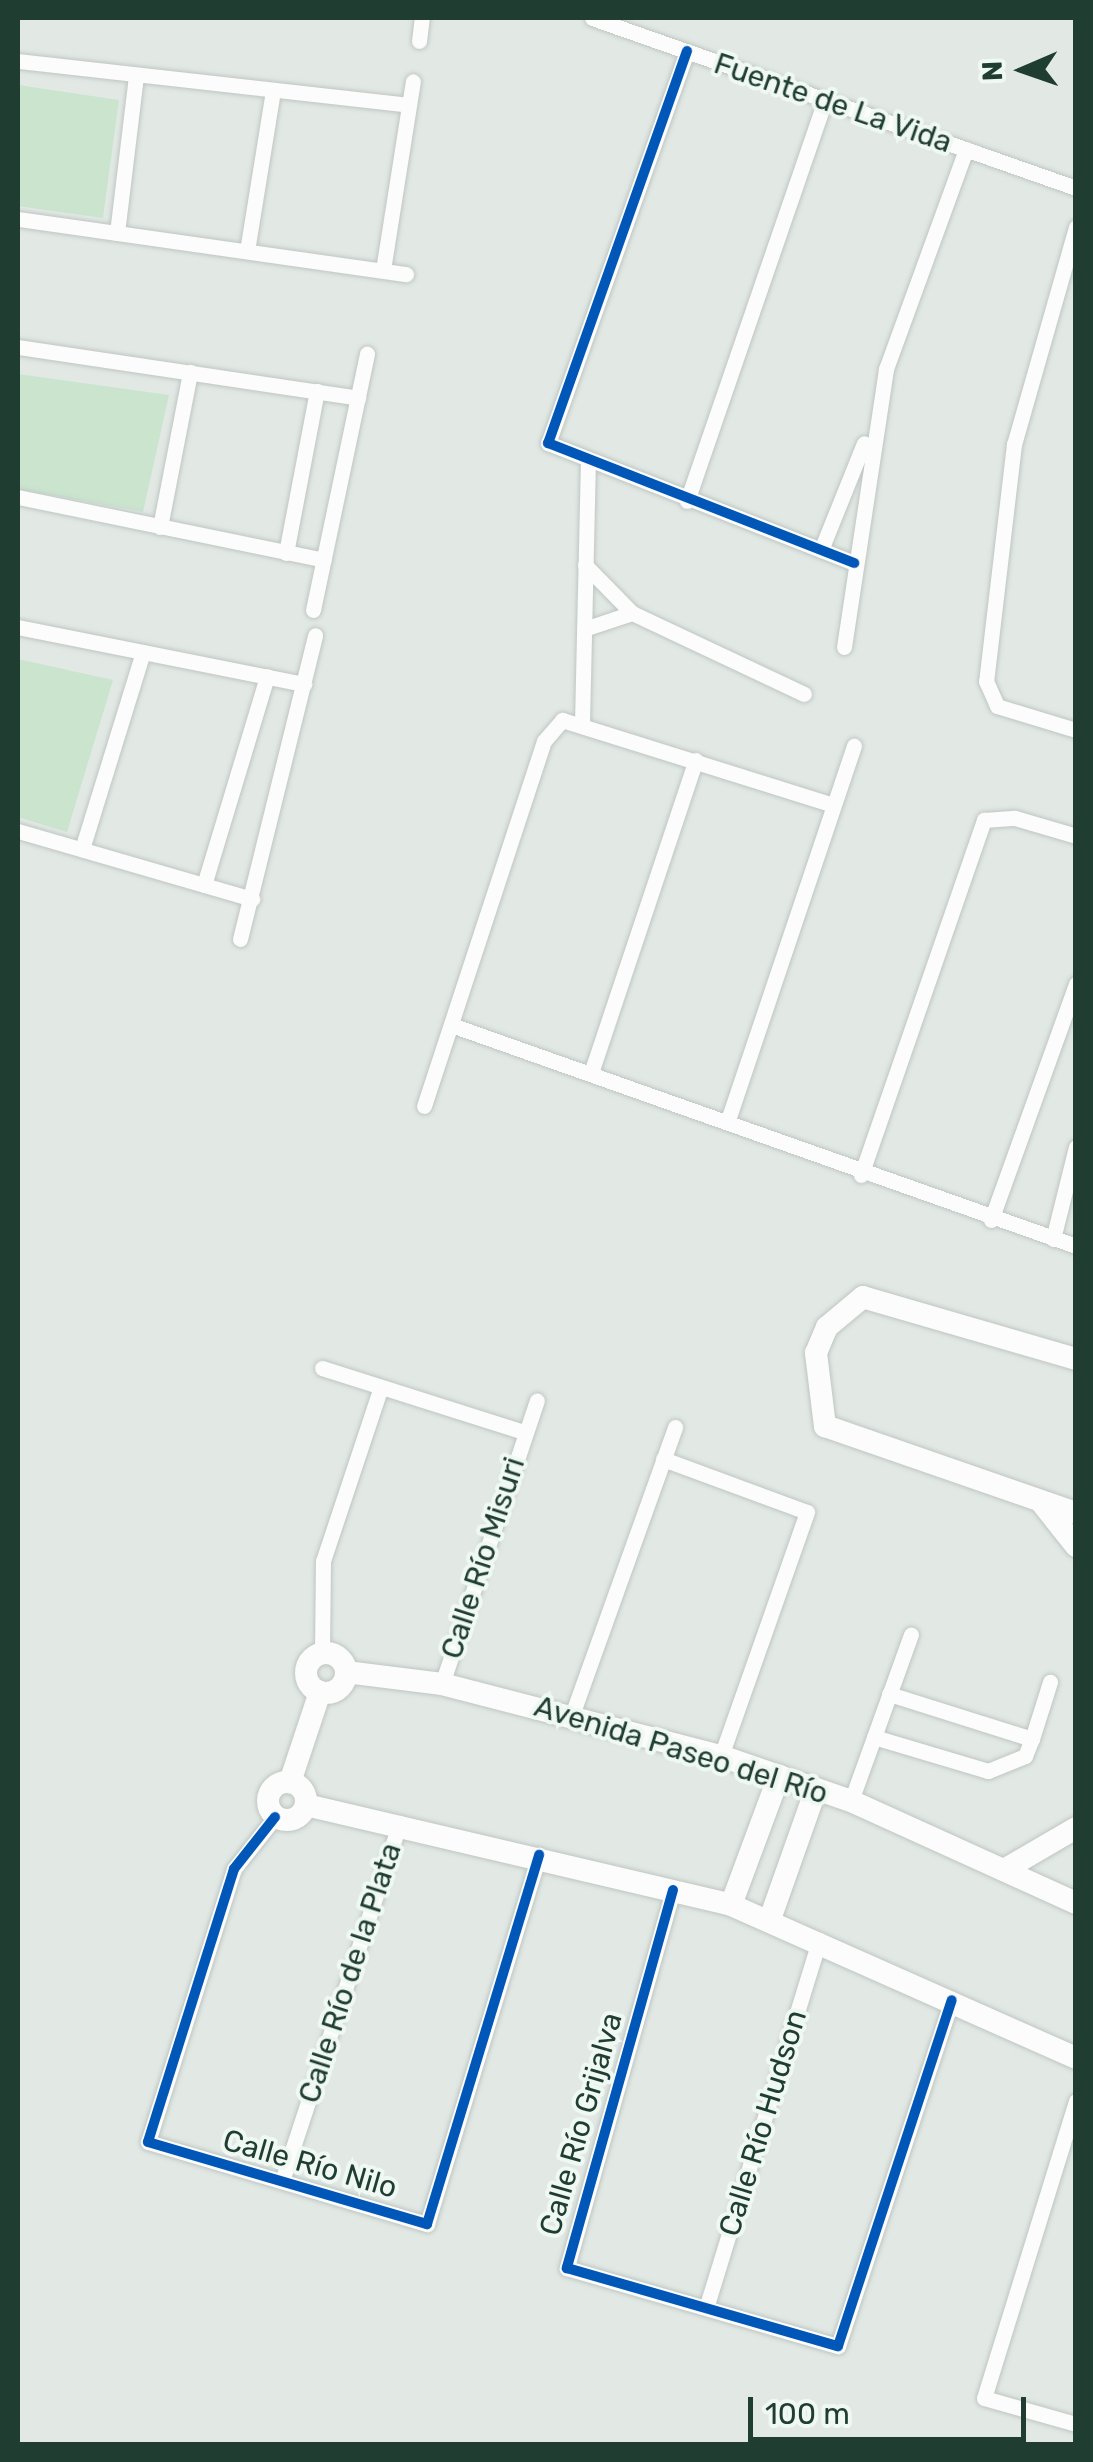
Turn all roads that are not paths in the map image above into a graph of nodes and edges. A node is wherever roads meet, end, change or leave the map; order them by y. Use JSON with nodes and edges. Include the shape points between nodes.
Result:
{"nodes":[{"id":1,"x":422,"y":18,"type":"edge"},
{"id":2,"x":592,"y":18,"type":"edge"},
{"id":3,"x":418,"y":41,"type":"dead end"},
{"id":4,"x":687,"y":51,"type":"junction"},
{"id":5,"x":18,"y":62,"type":"edge"},
{"id":6,"x":136,"y":75,"type":"junction"},
{"id":7,"x":412,"y":81,"type":"dead end"},
{"id":8,"x":274,"y":90,"type":"junction"},
{"id":9,"x":825,"y":100,"type":"junction"},
{"id":10,"x":409,"y":105,"type":"junction"},
{"id":11,"x":966,"y":149,"type":"junction"},
{"id":12,"x":1076,"y":188,"type":"edge"},
{"id":13,"x":18,"y":219,"type":"edge"},
{"id":14,"x":1076,"y":227,"type":"edge"},
{"id":15,"x":117,"y":233,"type":"junction"},
{"id":16,"x":247,"y":251,"type":"junction"},
{"id":17,"x":383,"y":270,"type":"junction"},
{"id":18,"x":406,"y":274,"type":"dead end"},
{"id":19,"x":18,"y":347,"type":"edge"},
{"id":20,"x":367,"y":354,"type":"dead end"},
{"id":21,"x":190,"y":372,"type":"junction"},
{"id":22,"x":317,"y":390,"type":"junction"},
{"id":23,"x":358,"y":398,"type":"junction"},
{"id":24,"x":876,"y":412,"type":"junction"},
{"id":25,"x":588,"y":464,"type":"junction"},
{"id":26,"x":18,"y":497,"type":"edge"},
{"id":27,"x":686,"y":500,"type":"junction"},
{"id":28,"x":160,"y":527,"type":"junction"},
{"id":29,"x":821,"y":550,"type":"junction"},
{"id":30,"x":286,"y":553,"type":"junction"},
{"id":31,"x":324,"y":560,"type":"junction"},
{"id":32,"x":854,"y":562,"type":"junction"},
{"id":33,"x":585,"y":565,"type":"junction"},
{"id":34,"x":313,"y":610,"type":"dead end"},
{"id":35,"x":632,"y":613,"type":"junction"},
{"id":36,"x":18,"y":627,"type":"edge"},
{"id":37,"x":584,"y":629,"type":"junction"},
{"id":38,"x":315,"y":636,"type":"dead end"},
{"id":39,"x":844,"y":647,"type":"dead end"},
{"id":40,"x":143,"y":652,"type":"junction"},
{"id":41,"x":268,"y":676,"type":"junction"},
{"id":42,"x":304,"y":684,"type":"junction"},
{"id":43,"x":804,"y":694,"type":"dead end"},
{"id":44,"x":582,"y":723,"type":"junction"},
{"id":45,"x":1076,"y":730,"type":"edge"},
{"id":46,"x":854,"y":746,"type":"dead end"},
{"id":47,"x":696,"y":760,"type":"junction"},
{"id":48,"x":833,"y":805,"type":"junction"},
{"id":49,"x":18,"y":831,"type":"edge"},
{"id":50,"x":1076,"y":836,"type":"edge"},
{"id":51,"x":82,"y":849,"type":"junction"},
{"id":52,"x":204,"y":885,"type":"junction"},
{"id":53,"x":252,"y":899,"type":"junction"},
{"id":54,"x":240,"y":939,"type":"dead end"},
{"id":55,"x":1076,"y":984,"type":"edge"},
{"id":56,"x":457,"y":1027,"type":"junction"},
{"id":57,"x":591,"y":1072,"type":"junction"},
{"id":58,"x":424,"y":1106,"type":"dead end"},
{"id":59,"x":728,"y":1120,"type":"junction"},
{"id":60,"x":1076,"y":1146,"type":"edge"},
{"id":61,"x":861,"y":1175,"type":"junction"},
{"id":62,"x":991,"y":1220,"type":"junction"},
{"id":63,"x":1053,"y":1239,"type":"junction"},
{"id":64,"x":1076,"y":1246,"type":"edge"},
{"id":65,"x":1076,"y":1359,"type":"edge"},
{"id":66,"x":322,"y":1368,"type":"dead end"},
{"id":67,"x":381,"y":1386,"type":"junction"},
{"id":68,"x":537,"y":1400,"type":"dead end"},
{"id":69,"x":674,"y":1426,"type":"dead end"},
{"id":70,"x":524,"y":1432,"type":"junction"},
{"id":71,"x":663,"y":1459,"type":"junction"},
{"id":72,"x":1040,"y":1502,"type":"junction"},
{"id":73,"x":1076,"y":1513,"type":"edge"},
{"id":74,"x":1076,"y":1546,"type":"edge"},
{"id":75,"x":911,"y":1634,"type":"dead end"},
{"id":76,"x":322,"y":1653,"type":"junction"},
{"id":77,"x":346,"y":1672,"type":"junction"},
{"id":78,"x":1050,"y":1682,"type":"dead end"},
{"id":79,"x":442,"y":1684,"type":"junction"},
{"id":80,"x":320,"y":1692,"type":"junction"},
{"id":81,"x":889,"y":1694,"type":"junction"},
{"id":82,"x":572,"y":1715,"type":"junction"},
{"id":83,"x":874,"y":1737,"type":"junction"},
{"id":84,"x":1032,"y":1739,"type":"junction"},
{"id":85,"x":721,"y":1756,"type":"junction"},
{"id":86,"x":778,"y":1776,"type":"junction"},
{"id":87,"x":290,"y":1782,"type":"junction"},
{"id":88,"x":816,"y":1789,"type":"junction"},
{"id":89,"x":851,"y":1801,"type":"junction"},
{"id":90,"x":306,"y":1805,"type":"junction"},
{"id":91,"x":274,"y":1816,"type":"junction"},
{"id":92,"x":400,"y":1822,"type":"junction"},
{"id":93,"x":1076,"y":1828,"type":"edge"},
{"id":94,"x":538,"y":1855,"type":"junction"},
{"id":95,"x":1004,"y":1870,"type":"junction"},
{"id":96,"x":673,"y":1890,"type":"junction"},
{"id":97,"x":1076,"y":1903,"type":"edge"},
{"id":98,"x":731,"y":1905,"type":"junction"},
{"id":99,"x":770,"y":1919,"type":"junction"},
{"id":100,"x":819,"y":1940,"type":"junction"},
{"id":101,"x":952,"y":2000,"type":"junction"},
{"id":102,"x":1076,"y":2058,"type":"edge"},
{"id":103,"x":1076,"y":2100,"type":"edge"},
{"id":104,"x":282,"y":2181,"type":"junction"},
{"id":105,"x":707,"y":2306,"type":"junction"},
{"id":106,"x":1076,"y":2424,"type":"edge"}],
"edges":[{"from":1,"to":3,"type":"street"},
{"from":2,"to":4,"type":"street","name":"Fuente de La Vida"},
{"from":4,"to":9,"type":"street","name":"Fuente de La Vida"},
{"from":4,"to":25,"type":"street","via":[[549,434],[553,451]]},
{"from":5,"to":6,"type":"street"},
{"from":6,"to":8,"type":"street"},
{"from":6,"to":15,"type":"street"},
{"from":7,"to":10,"type":"street"},
{"from":8,"to":10,"type":"street"},
{"from":8,"to":16,"type":"street"},
{"from":9,"to":11,"type":"street","name":"Fuente de La Vida"},
{"from":9,"to":27,"type":"street"},
{"from":10,"to":17,"type":"street"},
{"from":11,"to":12,"type":"street","name":"Fuente de La Vida"},
{"from":11,"to":24,"type":"street"},
{"from":13,"to":15,"type":"street"},
{"from":14,"to":45,"type":"street","via":[[1014,444],[986,680],[998,706]]},
{"from":15,"to":16,"type":"street"},
{"from":16,"to":17,"type":"street"},
{"from":17,"to":18,"type":"street"},
{"from":19,"to":21,"type":"street"},
{"from":20,"to":23,"type":"street"},
{"from":21,"to":22,"type":"street"},
{"from":21,"to":28,"type":"street"},
{"from":22,"to":23,"type":"street"},
{"from":22,"to":30,"type":"street"},
{"from":23,"to":31,"type":"street"},
{"from":24,"to":29,"type":"street"},
{"from":24,"to":32,"type":"street"},
{"from":25,"to":27,"type":"street"},
{"from":25,"to":33,"type":"street"},
{"from":26,"to":28,"type":"street"},
{"from":27,"to":29,"type":"street"},
{"from":28,"to":30,"type":"street"},
{"from":29,"to":32,"type":"street"},
{"from":30,"to":31,"type":"street"},
{"from":31,"to":34,"type":"street"},
{"from":32,"to":39,"type":"street"},
{"from":33,"to":35,"type":"street"},
{"from":33,"to":37,"type":"street"},
{"from":35,"to":37,"type":"street"},
{"from":35,"to":43,"type":"street"},
{"from":36,"to":40,"type":"street"},
{"from":37,"to":44,"type":"street"},
{"from":38,"to":42,"type":"street"},
{"from":40,"to":41,"type":"street"},
{"from":40,"to":51,"type":"street"},
{"from":41,"to":42,"type":"street"},
{"from":41,"to":52,"type":"street"},
{"from":42,"to":53,"type":"street"},
{"from":44,"to":47,"type":"street"},
{"from":44,"to":56,"type":"street","via":[[562,720],[544,741]]},
{"from":46,"to":48,"type":"street"},
{"from":47,"to":48,"type":"street"},
{"from":47,"to":57,"type":"street"},
{"from":48,"to":59,"type":"street"},
{"from":49,"to":51,"type":"street"},
{"from":50,"to":61,"type":"street","via":[[1015,818],[984,820]]},
{"from":51,"to":52,"type":"street"},
{"from":52,"to":53,"type":"street"},
{"from":53,"to":54,"type":"street"},
{"from":55,"to":62,"type":"street"},
{"from":56,"to":57,"type":"street"},
{"from":56,"to":58,"type":"street"},
{"from":57,"to":59,"type":"street"},
{"from":59,"to":61,"type":"street"},
{"from":60,"to":63,"type":"street"},
{"from":61,"to":62,"type":"street"},
{"from":62,"to":63,"type":"street"},
{"from":63,"to":64,"type":"street"},
{"from":65,"to":72,"type":"street","via":[[864,1298],[836,1316],[816,1352],[825,1426]]},
{"from":66,"to":67,"type":"street","name":"Calle Río Misuri"},
{"from":67,"to":70,"type":"street","name":"Calle Río Misuri"},
{"from":67,"to":76,"type":"street","via":[[323,1560]]},
{"from":68,"to":70,"type":"street","name":"Calle Río Misuri"},
{"from":69,"to":71,"type":"street"},
{"from":70,"to":79,"type":"street","name":"Calle Río Misuri"},
{"from":71,"to":82,"type":"street"},
{"from":71,"to":85,"type":"street","via":[[807,1512]]},
{"from":72,"to":73,"type":"street"},
{"from":72,"to":74,"type":"street"},
{"from":75,"to":81,"type":"street"},
{"from":76,"to":77,"type":"street"},
{"from":76,"to":80,"type":"street","via":[[306,1672]]},
{"from":77,"to":79,"type":"street","name":"Avenida Paseo del Río"},
{"from":77,"to":80,"type":"street","via":[[338,1688]]},
{"from":78,"to":84,"type":"street"},
{"from":79,"to":82,"type":"street","name":"Avenida Paseo del Río"},
{"from":80,"to":87,"type":"street"},
{"from":81,"to":83,"type":"street"},
{"from":81,"to":84,"type":"street"},
{"from":82,"to":85,"type":"street","name":"Avenida Paseo del Río"},
{"from":83,"to":84,"type":"street","via":[[988,1771],[1025,1756]]},
{"from":83,"to":89,"type":"street"},
{"from":85,"to":86,"type":"street","name":"Avenida Paseo del Río"},
{"from":86,"to":88,"type":"street","name":"Avenida Paseo del Río"},
{"from":86,"to":98,"type":"street"},
{"from":87,"to":90,"type":"street"},
{"from":87,"to":91,"type":"street","via":[[270,1793]]},
{"from":88,"to":89,"type":"street","name":"Avenida Paseo del Río"},
{"from":88,"to":99,"type":"street"},
{"from":89,"to":95,"type":"street","name":"Avenida Paseo del Río"},
{"from":90,"to":91,"type":"street","via":[[296,1819]]},
{"from":90,"to":92,"type":"street"},
{"from":91,"to":104,"type":"street","name":"Calle Río Nilo","via":[[234,1870],[148,2142]]},
{"from":92,"to":94,"type":"street"},
{"from":92,"to":104,"type":"street","name":"Calle Río de la Plata"},
{"from":93,"to":95,"type":"street"},
{"from":94,"to":96,"type":"street"},
{"from":94,"to":104,"type":"street","name":"Calle Río Nilo","via":[[427,2224]]},
{"from":95,"to":97,"type":"street","name":"Avenida Paseo del Río"},
{"from":96,"to":98,"type":"street"},
{"from":96,"to":105,"type":"street","name":"Calle Río Grijalva","via":[[566,2268]]},
{"from":98,"to":99,"type":"street"},
{"from":99,"to":100,"type":"street"},
{"from":100,"to":101,"type":"street"},
{"from":100,"to":105,"type":"street","name":"Calle Río Hudson"},
{"from":101,"to":102,"type":"street"},
{"from":101,"to":105,"type":"street","name":"Calle Río Grijalva","via":[[838,2346]]},
{"from":103,"to":106,"type":"street","via":[[984,2398]]}]}
